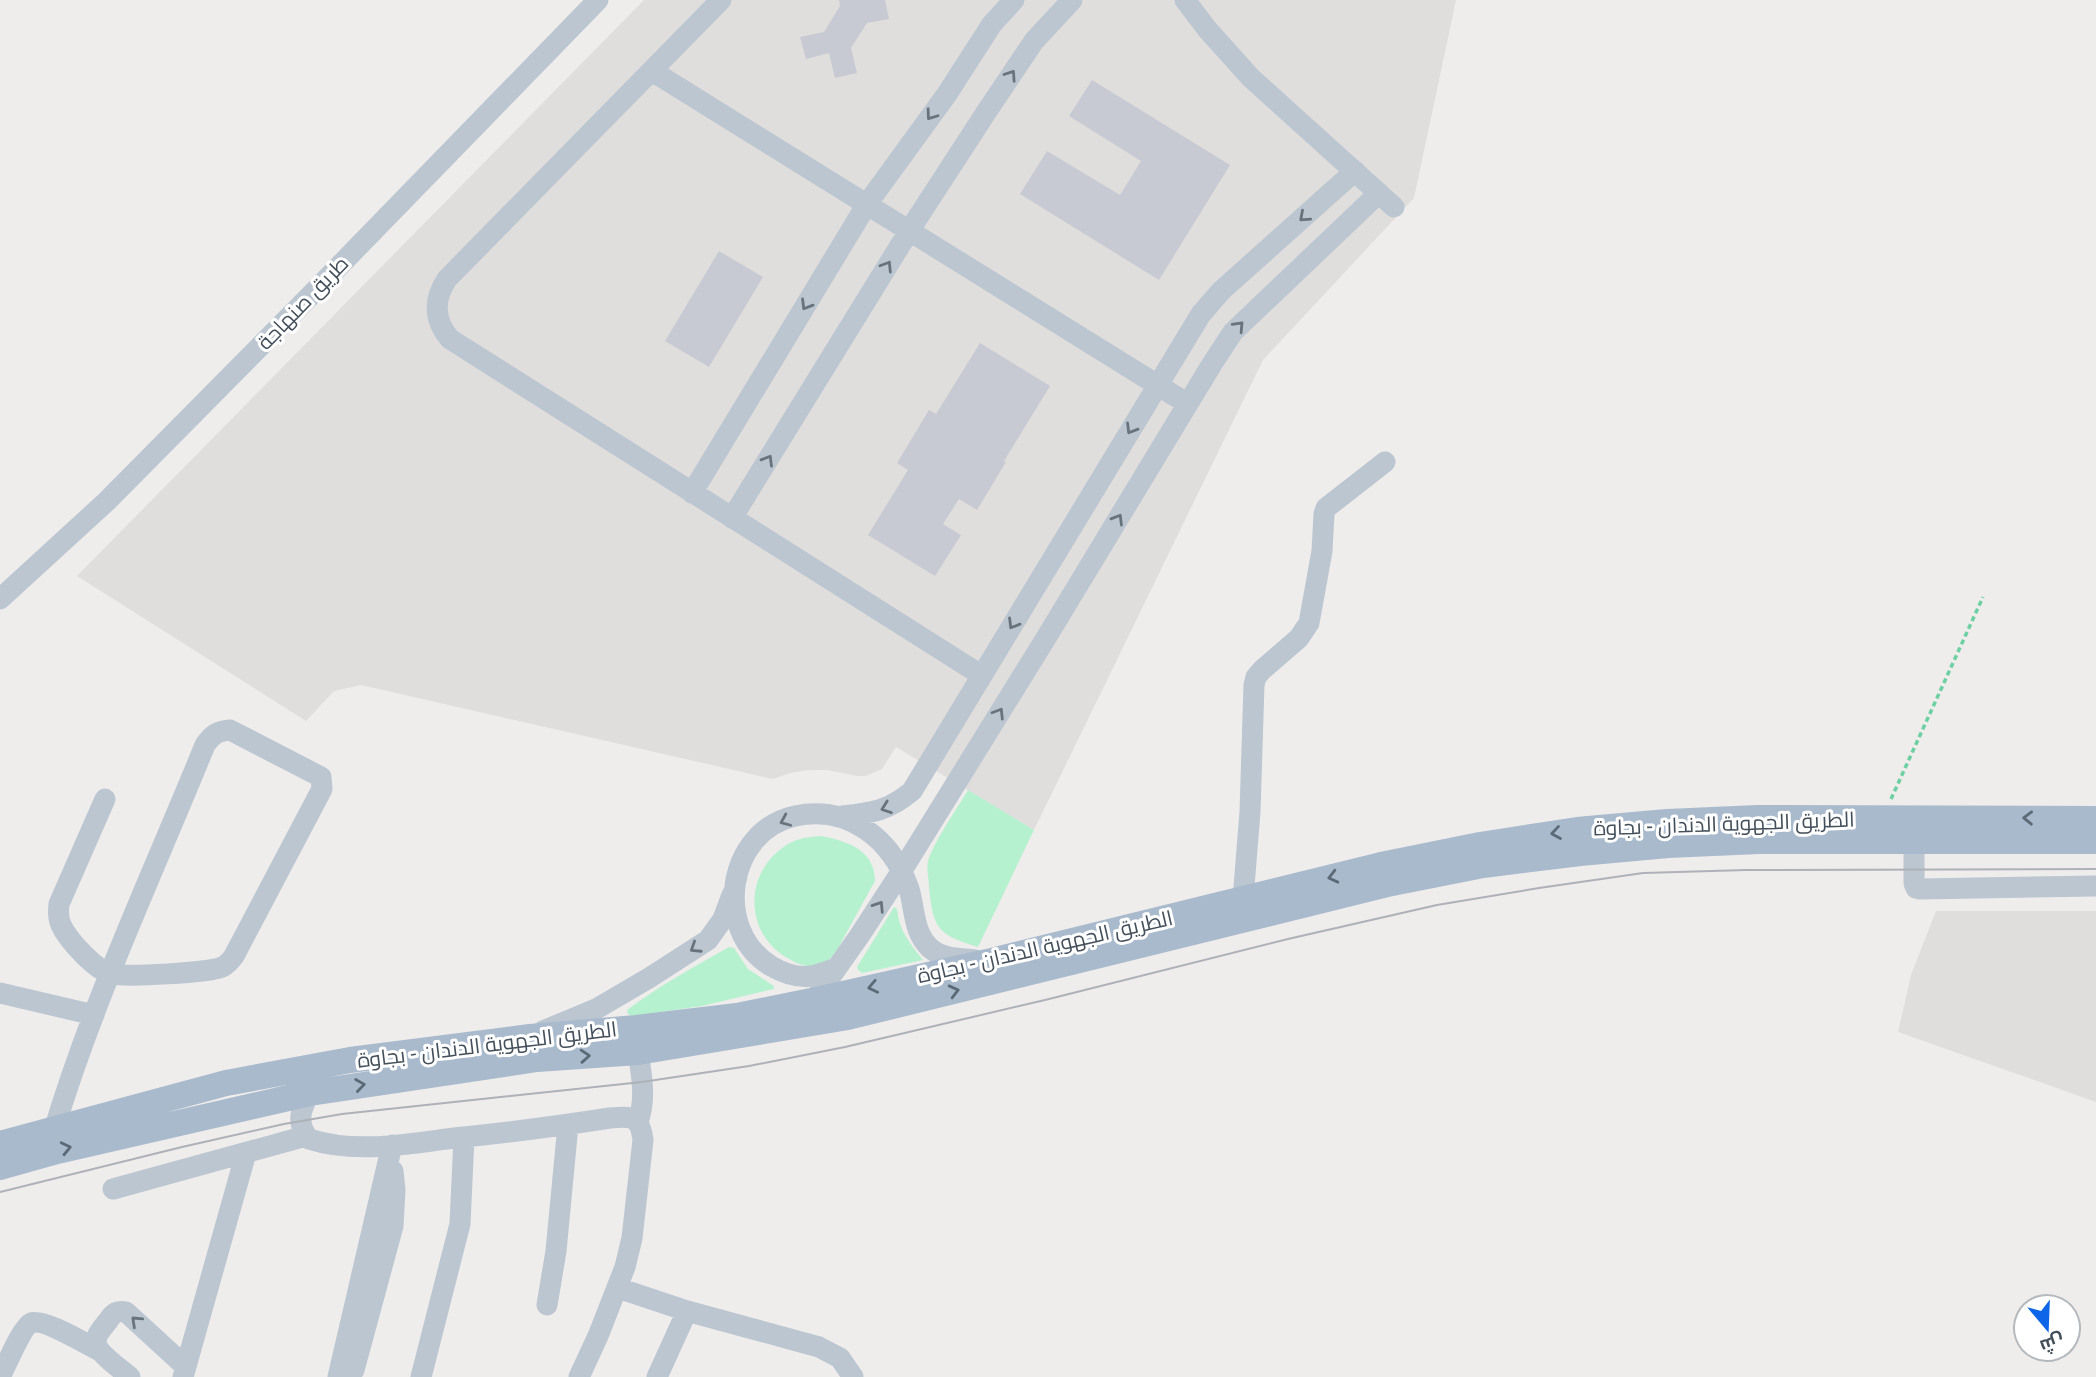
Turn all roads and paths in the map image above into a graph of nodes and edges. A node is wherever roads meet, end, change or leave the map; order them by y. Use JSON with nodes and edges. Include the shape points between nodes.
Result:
{"nodes":[{"id":1,"x":598,"y":0,"type":"edge"},
{"id":2,"x":721,"y":0,"type":"edge"},
{"id":3,"x":1014,"y":0,"type":"edge"},
{"id":4,"x":1072,"y":0,"type":"edge"},
{"id":5,"x":1185,"y":0,"type":"edge"},
{"id":6,"x":652,"y":71,"type":"junction"},
{"id":7,"x":1355,"y":171,"type":"junction"},
{"id":8,"x":867,"y":204,"type":"junction"},
{"id":9,"x":909,"y":231,"type":"junction"},
{"id":10,"x":1158,"y":385,"type":"junction"},
{"id":11,"x":1188,"y":404,"type":"junction"},
{"id":12,"x":1385,"y":462,"type":"dead end"},
{"id":13,"x":692,"y":492,"type":"junction"},
{"id":14,"x":732,"y":518,"type":"junction"},
{"id":15,"x":1983,"y":597,"type":"dead end"},
{"id":16,"x":0,"y":599,"type":"edge"},
{"id":17,"x":981,"y":675,"type":"junction"},
{"id":18,"x":106,"y":799,"type":"dead end"},
{"id":19,"x":842,"y":817,"type":"junction"},
{"id":20,"x":1883,"y":818,"type":"junction"},
{"id":21,"x":2096,"y":818,"type":"edge"},
{"id":22,"x":1931,"y":834,"type":"junction"},
{"id":23,"x":2096,"y":841,"type":"edge"},
{"id":24,"x":901,"y":872,"type":"junction"},
{"id":25,"x":2096,"y":886,"type":"edge"},
{"id":26,"x":733,"y":893,"type":"junction"},
{"id":27,"x":1243,"y":899,"type":"junction"},
{"id":28,"x":988,"y":962,"type":"junction"},
{"id":29,"x":836,"y":968,"type":"junction"},
{"id":30,"x":110,"y":974,"type":"junction"},
{"id":31,"x":785,"y":974,"type":"junction"},
{"id":32,"x":0,"y":993,"type":"edge"},
{"id":33,"x":816,"y":1000,"type":"junction"},
{"id":34,"x":94,"y":1015,"type":"junction"},
{"id":35,"x":848,"y":1017,"type":"junction"},
{"id":36,"x":774,"y":1030,"type":"junction"},
{"id":37,"x":530,"y":1037,"type":"junction"},
{"id":38,"x":637,"y":1040,"type":"junction"},
{"id":39,"x":350,"y":1060,"type":"junction"},
{"id":40,"x":310,"y":1093,"type":"junction"},
{"id":41,"x":638,"y":1122,"type":"junction"},
{"id":42,"x":568,"y":1125,"type":"junction"},
{"id":43,"x":54,"y":1130,"type":"junction"},
{"id":44,"x":306,"y":1136,"type":"junction"},
{"id":45,"x":464,"y":1137,"type":"junction"},
{"id":46,"x":0,"y":1143,"type":"edge"},
{"id":47,"x":390,"y":1150,"type":"junction"},
{"id":48,"x":246,"y":1153,"type":"junction"},
{"id":49,"x":0,"y":1167,"type":"edge"},
{"id":50,"x":114,"y":1189,"type":"dead end"},
{"id":51,"x":618,"y":1288,"type":"junction"},
{"id":52,"x":547,"y":1305,"type":"dead end"},
{"id":53,"x":687,"y":1311,"type":"junction"},
{"id":54,"x":98,"y":1350,"type":"junction"},
{"id":55,"x":185,"y":1372,"type":"edge"},
{"id":56,"x":346,"y":1374,"type":"edge"},
{"id":57,"x":0,"y":1377,"type":"edge"},
{"id":58,"x":130,"y":1377,"type":"edge"},
{"id":59,"x":421,"y":1377,"type":"edge"},
{"id":60,"x":579,"y":1377,"type":"edge"},
{"id":61,"x":657,"y":1377,"type":"edge"},
{"id":62,"x":853,"y":1377,"type":"edge"}],
"edges":[{"from":1,"to":16,"type":"street","name":"طريق صنهاجة","via":[[107,501]]},
{"from":2,"to":6,"type":"street"},
{"from":3,"to":8,"type":"street","one_way":true,"via":[[992,24]]},
{"from":9,"to":4,"type":"street","one_way":true,"via":[[1034,41]]},
{"from":5,"to":7,"type":"street","via":[[1251,78]]},
{"from":6,"to":8,"type":"street"},
{"from":6,"to":13,"type":"street","via":[[447,279],[436,302],[437,313],[450,340]]},
{"from":7,"to":10,"type":"street","one_way":true,"via":[[1221,291],[1200,314]]},
{"from":11,"to":7,"type":"street","one_way":true,"via":[[1233,332],[1387,200]]},
{"from":8,"to":9,"type":"street"},
{"from":8,"to":13,"type":"street","one_way":true},
{"from":9,"to":10,"type":"street"},
{"from":14,"to":9,"type":"street","one_way":true},
{"from":10,"to":11,"type":"street"},
{"from":10,"to":17,"type":"street","one_way":true},
{"from":24,"to":11,"type":"street","one_way":true},
{"from":12,"to":27,"type":"street","via":[[1326,508],[1309,623],[1256,677]]},
{"from":13,"to":14,"type":"street"},
{"from":14,"to":17,"type":"street"},
{"from":15,"to":20,"type":"path"},
{"from":17,"to":19,"type":"street","one_way":true,"via":[[912,791],[878,812]]},
{"from":18,"to":30,"type":"street","via":[[58,915],[72,943]]},
{"from":19,"to":24,"type":"street","via":[[864,827],[883,844]]},
{"from":19,"to":26,"type":"street","one_way":true,"via":[[817,813],[792,817],[769,828],[750,846],[738,868]]},
{"from":20,"to":22,"type":"main road","name":"الطريق الجهوية الدندان - بجاوة"},
{"from":20,"to":27,"type":"main road","name":"الطريق الجهوية الدندان - بجاوة","one_way":true,"via":[[1758,818],[1577,830],[1381,865]]},
{"from":21,"to":22,"type":"main road","name":"الطريق الجهوية الدندان - بجاوة","one_way":true},
{"from":22,"to":23,"type":"main road","name":"الطريق الجهوية الدندان - بجاوة"},
{"from":22,"to":25,"type":"street","via":[[1916,888]]},
{"from":35,"to":22,"type":"main road","name":"الطريق الجهوية الدندان - بجاوة","one_way":true,"via":[[1392,883],[1483,865],[1668,845]]},
{"from":24,"to":28,"type":"street","via":[[917,928],[932,950],[946,957]]},
{"from":29,"to":24,"type":"street","one_way":true},
{"from":26,"to":31,"type":"street","via":[[736,919],[746,942],[763,961]]},
{"from":26,"to":37,"type":"street","one_way":true,"via":[[708,940],[596,1009]]},
{"from":27,"to":28,"type":"main road","name":"الطريق الجهوية الدندان - بجاوة"},
{"from":28,"to":33,"type":"main road","name":"الطريق الجهوية الدندان - بجاوة","one_way":true},
{"from":29,"to":31,"type":"street","via":[[810,976]]},
{"from":29,"to":33,"type":"street"},
{"from":30,"to":30,"type":"street","via":[[203,970],[228,963],[322,789],[321,777],[230,730],[212,735]]},
{"from":30,"to":34,"type":"street"},
{"from":31,"to":33,"type":"street"},
{"from":32,"to":34,"type":"street"},
{"from":33,"to":35,"type":"street","via":[[828,1011]]},
{"from":33,"to":36,"type":"street","via":[[800,1016]]},
{"from":33,"to":38,"type":"main road","name":"الطريق الجهوية الدندان - بجاوة"},
{"from":34,"to":43,"type":"street"},
{"from":35,"to":36,"type":"main road","name":"الطريق الجهوية الدندان - بجاوة"},
{"from":36,"to":38,"type":"main road","name":"الطريق الجهوية الدندان - بجاوة"},
{"from":37,"to":38,"type":"main road","name":"الطريق الجهوية الدندان - بجاوة"},
{"from":37,"to":39,"type":"main road","name":"الطريق الجهوية الدندان - بجاوة"},
{"from":40,"to":38,"type":"main road","name":"الطريق الجهوية الدندان - بجاوة","one_way":true},
{"from":38,"to":41,"type":"street","via":[[642,1082]]},
{"from":39,"to":40,"type":"street","via":[[316,1079]]},
{"from":39,"to":43,"type":"main road","name":"الطريق الجهوية الدندان - بجاوة","via":[[226,1083]]},
{"from":40,"to":44,"type":"street","via":[[299,1118]]},
{"from":49,"to":40,"type":"main road","name":"الطريق الجهوية الدندان - بجاوة","one_way":true},
{"from":41,"to":42,"type":"street","via":[[628,1116]]},
{"from":41,"to":51,"type":"street","via":[[643,1140],[641,1166],[632,1238]]},
{"from":42,"to":45,"type":"street"},
{"from":42,"to":52,"type":"street"},
{"from":43,"to":46,"type":"main road","name":"الطريق الجهوية الدندان - بجاوة"},
{"from":44,"to":47,"type":"street","via":[[322,1143]]},
{"from":44,"to":48,"type":"street"},
{"from":45,"to":47,"type":"street"},
{"from":45,"to":59,"type":"street","via":[[460,1224]]},
{"from":47,"to":56,"type":"street","via":[[393,1226]]},
{"from":48,"to":50,"type":"street"},
{"from":48,"to":55,"type":"street"},
{"from":51,"to":53,"type":"street"},
{"from":51,"to":60,"type":"street"},
{"from":53,"to":61,"type":"street"},
{"from":53,"to":62,"type":"street","via":[[819,1347],[840,1358]]},
{"from":55,"to":54,"type":"street","one_way":true,"via":[[126,1311],[113,1314],[97,1336]]},
{"from":54,"to":57,"type":"street","via":[[33,1322]]},
{"from":54,"to":58,"type":"street"}]}
